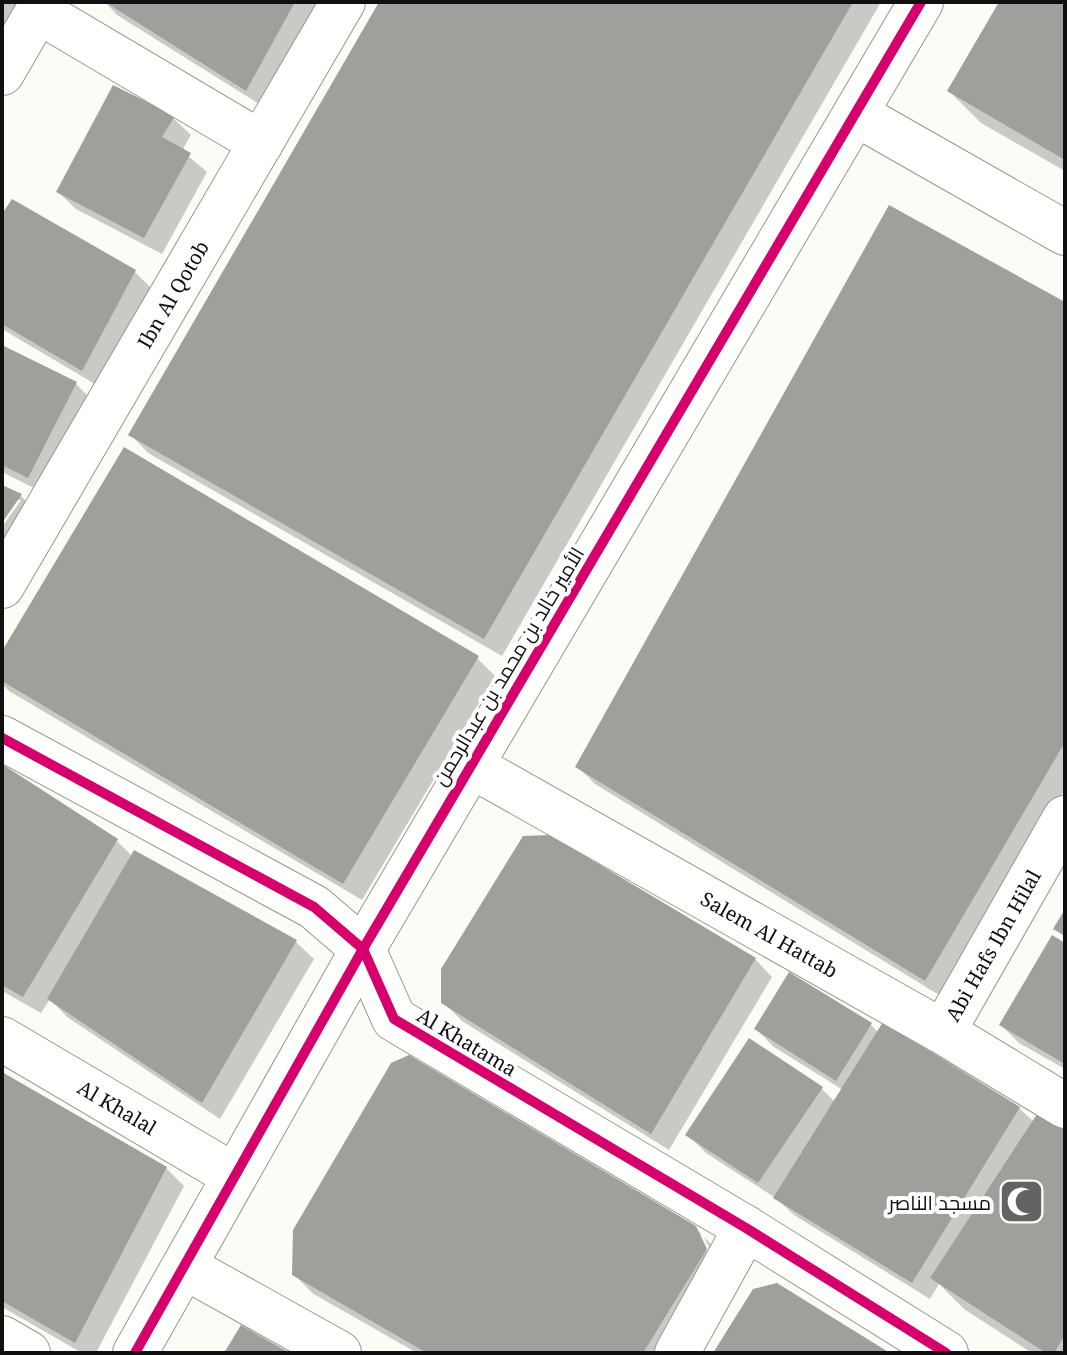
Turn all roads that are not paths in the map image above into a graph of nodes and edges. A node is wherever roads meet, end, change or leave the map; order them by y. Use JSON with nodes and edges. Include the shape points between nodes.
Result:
{"nodes":[{"id":1,"x":343,"y":2,"type":"edge"},
{"id":2,"x":921,"y":2,"type":"edge"},
{"id":3,"x":41,"y":6,"type":"edge"},
{"id":4,"x":2,"y":73,"type":"edge"},
{"id":5,"x":856,"y":114,"type":"junction"},
{"id":6,"x":261,"y":143,"type":"junction"},
{"id":7,"x":1065,"y":233,"type":"edge"},
{"id":8,"x":2,"y":586,"type":"edge"},
{"id":9,"x":2,"y":738,"type":"edge"},
{"id":10,"x":470,"y":765,"type":"junction"},
{"id":11,"x":1065,"y":818,"type":"edge"},
{"id":12,"x":363,"y":949,"type":"junction"},
{"id":13,"x":943,"y":1032,"type":"junction"},
{"id":14,"x":2,"y":1039,"type":"edge"},
{"id":15,"x":1065,"y":1106,"type":"edge"},
{"id":16,"x":233,"y":1175,"type":"junction"},
{"id":17,"x":746,"y":1228,"type":"junction"},
{"id":18,"x":185,"y":1267,"type":"junction"},
{"id":19,"x":2,"y":1338,"type":"edge"},
{"id":20,"x":28,"y":1353,"type":"edge"},
{"id":21,"x":135,"y":1353,"type":"edge"},
{"id":22,"x":339,"y":1353,"type":"edge"},
{"id":23,"x":677,"y":1353,"type":"edge"},
{"id":24,"x":946,"y":1353,"type":"edge"}],
"edges":[{"from":1,"to":6,"type":"street","name":"Ibn Al Qotob"},
{"from":2,"to":5,"type":"street","name":"الأمير خالد بن محمد بن عبدالرحمن"},
{"from":3,"to":4,"type":"street"},
{"from":3,"to":6,"type":"street"},
{"from":5,"to":7,"type":"street"},
{"from":5,"to":10,"type":"street","name":"الأمير خالد بن محمد بن عبدالرحمن"},
{"from":6,"to":8,"type":"street","name":"Ibn Al Qotob"},
{"from":9,"to":12,"type":"street","name":"Al Khatama","via":[[314,907]]},
{"from":10,"to":12,"type":"street","name":"الأمير خالد بن محمد بن عبدالرحمن"},
{"from":10,"to":13,"type":"street","name":"Salem Al Hattab"},
{"from":11,"to":13,"type":"street","name":"Abi Hafs Ibn Hilal"},
{"from":12,"to":16,"type":"street","name":"الأمير خالد بن محمد بن عبدالرحمن"},
{"from":12,"to":17,"type":"street","name":"Al Khatama","via":[[394,1019]]},
{"from":13,"to":15,"type":"street","name":"Salem Al Hattab"},
{"from":14,"to":16,"type":"street","name":"Al Khalal"},
{"from":16,"to":18,"type":"street","name":"الأمير خالد بن محمد بن عبدالرحمن"},
{"from":17,"to":23,"type":"street"},
{"from":17,"to":24,"type":"street","name":"Al Khatama"},
{"from":18,"to":21,"type":"street","name":"الأمير خالد بن محمد بن عبدالرحمن"},
{"from":18,"to":22,"type":"street"},
{"from":19,"to":20,"type":"street"}]}
